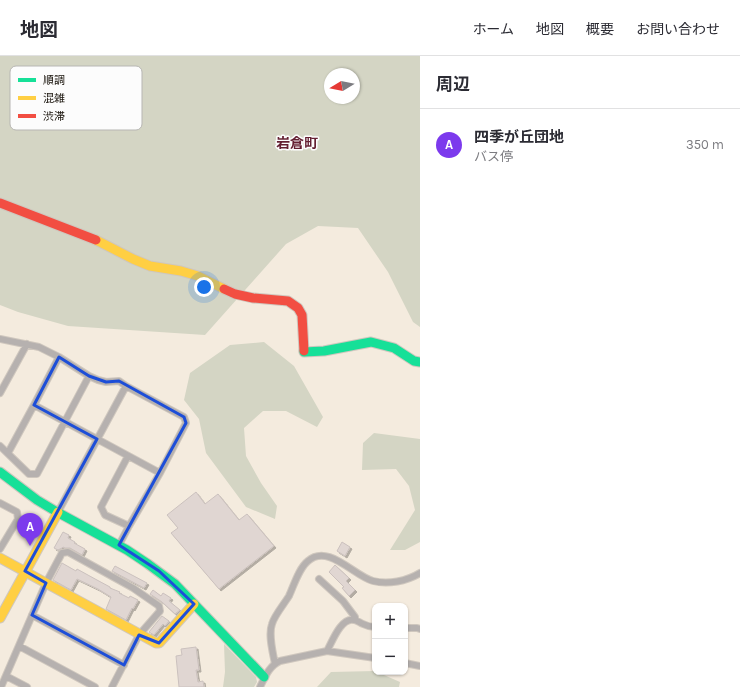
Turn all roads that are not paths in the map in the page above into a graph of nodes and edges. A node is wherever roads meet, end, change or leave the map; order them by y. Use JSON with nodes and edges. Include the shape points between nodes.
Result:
{"nodes":[{"id":1,"x":0,"y":203,"type":"edge"},
{"id":2,"x":0,"y":339,"type":"edge"},
{"id":3,"x":27,"y":344,"type":"junction"},
{"id":4,"x":59,"y":357,"type":"junction"},
{"id":5,"x":420,"y":362,"type":"edge"},
{"id":6,"x":89,"y":376,"type":"junction"},
{"id":7,"x":126,"y":386,"type":"junction"},
{"id":8,"x":0,"y":393,"type":"edge"},
{"id":9,"x":34,"y":406,"type":"junction"},
{"id":10,"x":64,"y":422,"type":"junction"},
{"id":11,"x":97,"y":439,"type":"junction"},
{"id":12,"x":0,"y":446,"type":"edge"},
{"id":13,"x":8,"y":453,"type":"junction"},
{"id":14,"x":128,"y":456,"type":"junction"},
{"id":15,"x":0,"y":472,"type":"edge"},
{"id":16,"x":160,"y":473,"type":"junction"},
{"id":17,"x":0,"y":503,"type":"edge"},
{"id":18,"x":58,"y":512,"type":"junction"},
{"id":19,"x":129,"y":526,"type":"junction"},
{"id":20,"x":119,"y":545,"type":"junction"},
{"id":21,"x":0,"y":549,"type":"edge"},
{"id":22,"x":0,"y":558,"type":"edge"},
{"id":23,"x":25,"y":571,"type":"junction"},
{"id":24,"x":419,"y":575,"type":"edge"},
{"id":25,"x":319,"y":580,"type":"dead end"},
{"id":26,"x":46,"y":583,"type":"junction"},
{"id":27,"x":194,"y":604,"type":"junction"},
{"id":28,"x":32,"y":615,"type":"junction"},
{"id":29,"x":0,"y":618,"type":"edge"},
{"id":30,"x":356,"y":620,"type":"junction"},
{"id":31,"x":372,"y":626,"type":"edge"},
{"id":32,"x":408,"y":628,"type":"edge"},
{"id":33,"x":420,"y":629,"type":"edge"},
{"id":34,"x":139,"y":635,"type":"junction"},
{"id":35,"x":19,"y":646,"type":"junction"},
{"id":36,"x":327,"y":651,"type":"junction"},
{"id":37,"x":372,"y":658,"type":"edge"},
{"id":38,"x":275,"y":664,"type":"junction"},
{"id":39,"x":408,"y":664,"type":"edge"},
{"id":40,"x":124,"y":665,"type":"junction"},
{"id":41,"x":420,"y":666,"type":"edge"},
{"id":42,"x":6,"y":676,"type":"junction"},
{"id":43,"x":264,"y":677,"type":"junction"},
{"id":44,"x":1,"y":687,"type":"edge"},
{"id":45,"x":27,"y":687,"type":"edge"},
{"id":46,"x":95,"y":687,"type":"edge"},
{"id":47,"x":112,"y":687,"type":"edge"},
{"id":48,"x":260,"y":687,"type":"edge"}],
"edges":[{"from":1,"to":5,"type":"street","via":[[90,237],[150,266],[198,276],[235,294],[288,301],[298,308],[302,315],[304,352],[371,342],[394,348],[414,362]]},
{"from":2,"to":3,"type":"street"},
{"from":3,"to":4,"type":"street"},
{"from":3,"to":8,"type":"street"},
{"from":4,"to":6,"type":"street"},
{"from":4,"to":9,"type":"street"},
{"from":6,"to":7,"type":"street","via":[[106,382],[119,381]]},
{"from":6,"to":10,"type":"street"},
{"from":7,"to":11,"type":"street"},
{"from":7,"to":16,"type":"street","via":[[184,417],[186,423]]},
{"from":9,"to":10,"type":"street"},
{"from":9,"to":13,"type":"street"},
{"from":10,"to":11,"type":"street"},
{"from":10,"to":13,"type":"street","via":[[37,474],[29,474]]},
{"from":11,"to":14,"type":"street"},
{"from":11,"to":18,"type":"street"},
{"from":12,"to":13,"type":"street"},
{"from":14,"to":16,"type":"street"},
{"from":14,"to":19,"type":"street","via":[[101,507],[105,515]]},
{"from":15,"to":18,"type":"street"},
{"from":16,"to":19,"type":"street"},
{"from":17,"to":21,"type":"street","via":[[17,512],[18,520]]},
{"from":18,"to":20,"type":"street"},
{"from":18,"to":23,"type":"street"},
{"from":19,"to":20,"type":"street"},
{"from":20,"to":27,"type":"street","via":[[159,571]]},
{"from":22,"to":23,"type":"street"},
{"from":23,"to":26,"type":"street"},
{"from":23,"to":29,"type":"street"},
{"from":24,"to":38,"type":"street","via":[[381,583],[360,575],[338,560],[319,556],[309,560],[272,624]]},
{"from":25,"to":30,"type":"street","via":[[343,601]]},
{"from":26,"to":28,"type":"street"},
{"from":26,"to":34,"type":"street"},
{"from":26,"to":34,"type":"street","via":[[62,553],[68,552],[133,588],[159,606],[160,611]]},
{"from":27,"to":34,"type":"street","via":[[159,643]]},
{"from":27,"to":43,"type":"street"},
{"from":28,"to":35,"type":"street"},
{"from":28,"to":40,"type":"street"},
{"from":30,"to":31,"type":"street"},
{"from":30,"to":36,"type":"street","via":[[349,620],[340,627]]},
{"from":32,"to":33,"type":"street"},
{"from":34,"to":40,"type":"street"},
{"from":35,"to":42,"type":"street"},
{"from":35,"to":46,"type":"street"},
{"from":36,"to":37,"type":"street"},
{"from":36,"to":38,"type":"street"},
{"from":38,"to":43,"type":"street"},
{"from":39,"to":41,"type":"street"},
{"from":40,"to":47,"type":"street"},
{"from":42,"to":44,"type":"street"},
{"from":42,"to":45,"type":"street"},
{"from":43,"to":48,"type":"street"}]}
